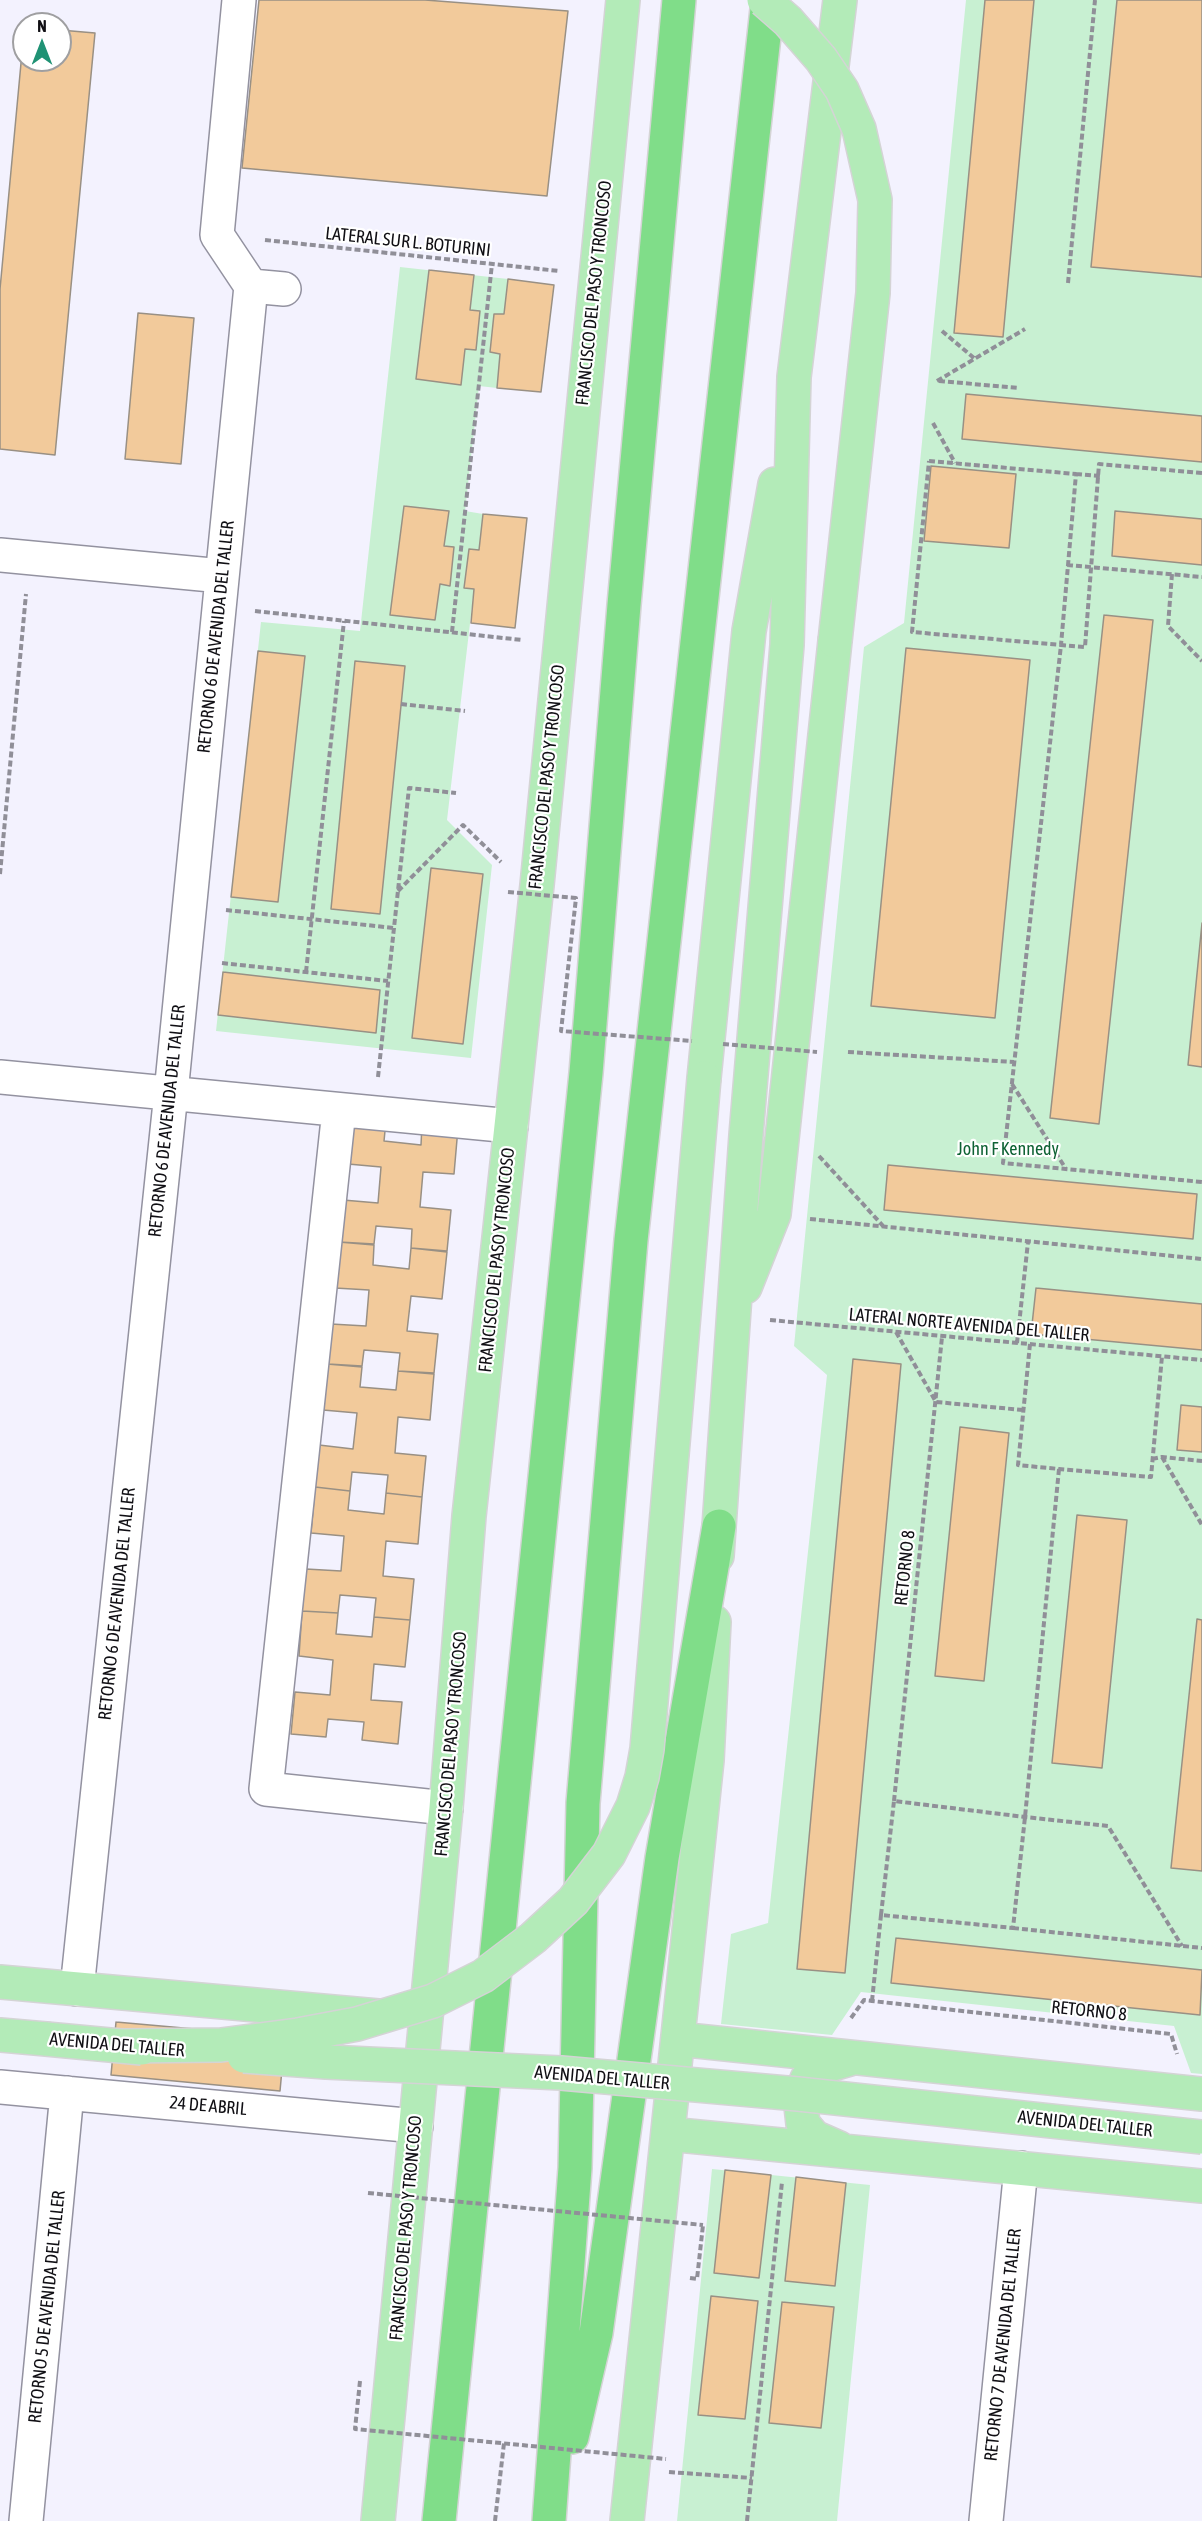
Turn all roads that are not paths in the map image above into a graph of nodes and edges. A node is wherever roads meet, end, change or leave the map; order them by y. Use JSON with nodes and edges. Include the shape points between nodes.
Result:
{"nodes":[{"id":1,"x":239,"y":0,"type":"edge"},
{"id":2,"x":623,"y":0,"type":"edge"},
{"id":3,"x":679,"y":0,"type":"edge"},
{"id":4,"x":764,"y":0,"type":"edge"},
{"id":5,"x":768,"y":0,"type":"edge"},
{"id":6,"x":840,"y":0,"type":"edge"},
{"id":7,"x":251,"y":286,"type":"junction"},
{"id":8,"x":285,"y":289,"type":"dead end"},
{"id":9,"x":794,"y":377,"type":"junction"},
{"id":10,"x":15,"y":556,"type":"edge"},
{"id":11,"x":220,"y":592,"type":"junction"},
{"id":12,"x":0,"y":1077,"type":"edge"},
{"id":13,"x":171,"y":1093,"type":"junction"},
{"id":14,"x":339,"y":1110,"type":"junction"},
{"id":15,"x":511,"y":1126,"type":"junction"},
{"id":16,"x":733,"y":1317,"type":"junction"},
{"id":17,"x":719,"y":1526,"type":"junction"},
{"id":18,"x":446,"y":1808,"type":"junction"},
{"id":19,"x":0,"y":1982,"type":"edge"},
{"id":20,"x":77,"y":1989,"type":"junction"},
{"id":21,"x":426,"y":2020,"type":"junction"},
{"id":22,"x":0,"y":2035,"type":"edge"},
{"id":23,"x":678,"y":2039,"type":"junction"},
{"id":24,"x":120,"y":2046,"type":"junction"},
{"id":25,"x":858,"y":2058,"type":"junction"},
{"id":26,"x":0,"y":2087,"type":"edge"},
{"id":27,"x":67,"y":2093,"type":"junction"},
{"id":28,"x":1195,"y":2093,"type":"edge"},
{"id":29,"x":416,"y":2126,"type":"junction"},
{"id":30,"x":668,"y":2134,"type":"junction"},
{"id":31,"x":1202,"y":2137,"type":"edge"},
{"id":32,"x":855,"y":2153,"type":"junction"},
{"id":33,"x":1021,"y":2168,"type":"junction"},
{"id":34,"x":1202,"y":2186,"type":"edge"},
{"id":35,"x":26,"y":2521,"type":"edge"},
{"id":36,"x":378,"y":2521,"type":"edge"},
{"id":37,"x":439,"y":2521,"type":"edge"},
{"id":38,"x":551,"y":2521,"type":"edge"},
{"id":39,"x":627,"y":2521,"type":"edge"},
{"id":40,"x":986,"y":2521,"type":"edge"}],
"edges":[{"from":1,"to":7,"type":"street","via":[[217,235]]},
{"from":2,"to":15,"type":"main road","name":"FRANCISCO DEL PASO Y TRONCOSO"},
{"from":3,"to":37,"type":"highway","via":[[586,1073]]},
{"from":4,"to":16,"type":"main road","bridge":true,"via":[[821,58],[842,90],[859,129],[875,200],[873,292],[774,1215]]},
{"from":5,"to":38,"type":"highway","via":[[630,1252],[583,1803],[575,2168]]},
{"from":6,"to":9,"type":"main road"},
{"from":7,"to":8,"type":"street"},
{"from":7,"to":11,"type":"street","name":"RETORNO 6 DE AVENIDA DEL TALLER"},
{"from":9,"to":16,"type":"main road","via":[[787,645]]},
{"from":9,"to":24,"type":"main road","bridge":true,"via":[[748,631],[704,1078],[647,1749],[633,1806],[609,1854],[573,1901],[483,1976],[432,2001],[357,2025],[298,2035],[221,2045]]},
{"from":10,"to":11,"type":"street"},
{"from":11,"to":13,"type":"street","name":"RETORNO 6 DE AVENIDA DEL TALLER"},
{"from":12,"to":13,"type":"street"},
{"from":13,"to":14,"type":"street"},
{"from":13,"to":20,"type":"street","name":"RETORNO 6 DE AVENIDA DEL TALLER"},
{"from":14,"to":15,"type":"street"},
{"from":14,"to":18,"type":"street","via":[[266,1789]]},
{"from":15,"to":18,"type":"main road","name":"FRANCISCO DEL PASO Y TRONCOSO","via":[[469,1516]]},
{"from":16,"to":17,"type":"main road"},
{"from":17,"to":23,"type":"main road","via":[[707,1760]]},
{"from":17,"to":38,"type":"highway","via":[[662,1858],[596,2333]]},
{"from":18,"to":21,"type":"main road","name":"FRANCISCO DEL PASO Y TRONCOSO"},
{"from":19,"to":20,"type":"main road"},
{"from":20,"to":21,"type":"main road"},
{"from":21,"to":29,"type":"main road","name":"FRANCISCO DEL PASO Y TRONCOSO"},
{"from":22,"to":24,"type":"main road","name":"AVENIDA DEL TALLER","bridge":true},
{"from":23,"to":25,"type":"main road"},
{"from":23,"to":30,"type":"main road"},
{"from":24,"to":31,"type":"main road","name":"AVENIDA DEL TALLER","bridge":true,"via":[[326,2062],[561,2073]]},
{"from":25,"to":28,"type":"main road"},
{"from":25,"to":32,"type":"main road","via":[[819,2068],[807,2079],[800,2097],[803,2124],[814,2137]]},
{"from":26,"to":27,"type":"street","name":"24 DE ABRIL"},
{"from":27,"to":29,"type":"street","name":"24 DE ABRIL"},
{"from":27,"to":35,"type":"street","name":"RETORNO 5 DE AVENIDA DEL TALLER"},
{"from":29,"to":36,"type":"main road","name":"FRANCISCO DEL PASO Y TRONCOSO"},
{"from":30,"to":32,"type":"main road"},
{"from":30,"to":39,"type":"main road"},
{"from":32,"to":33,"type":"main road"},
{"from":33,"to":34,"type":"main road"},
{"from":33,"to":40,"type":"street","name":"RETORNO 7 DE AVENIDA DEL TALLER"}]}
